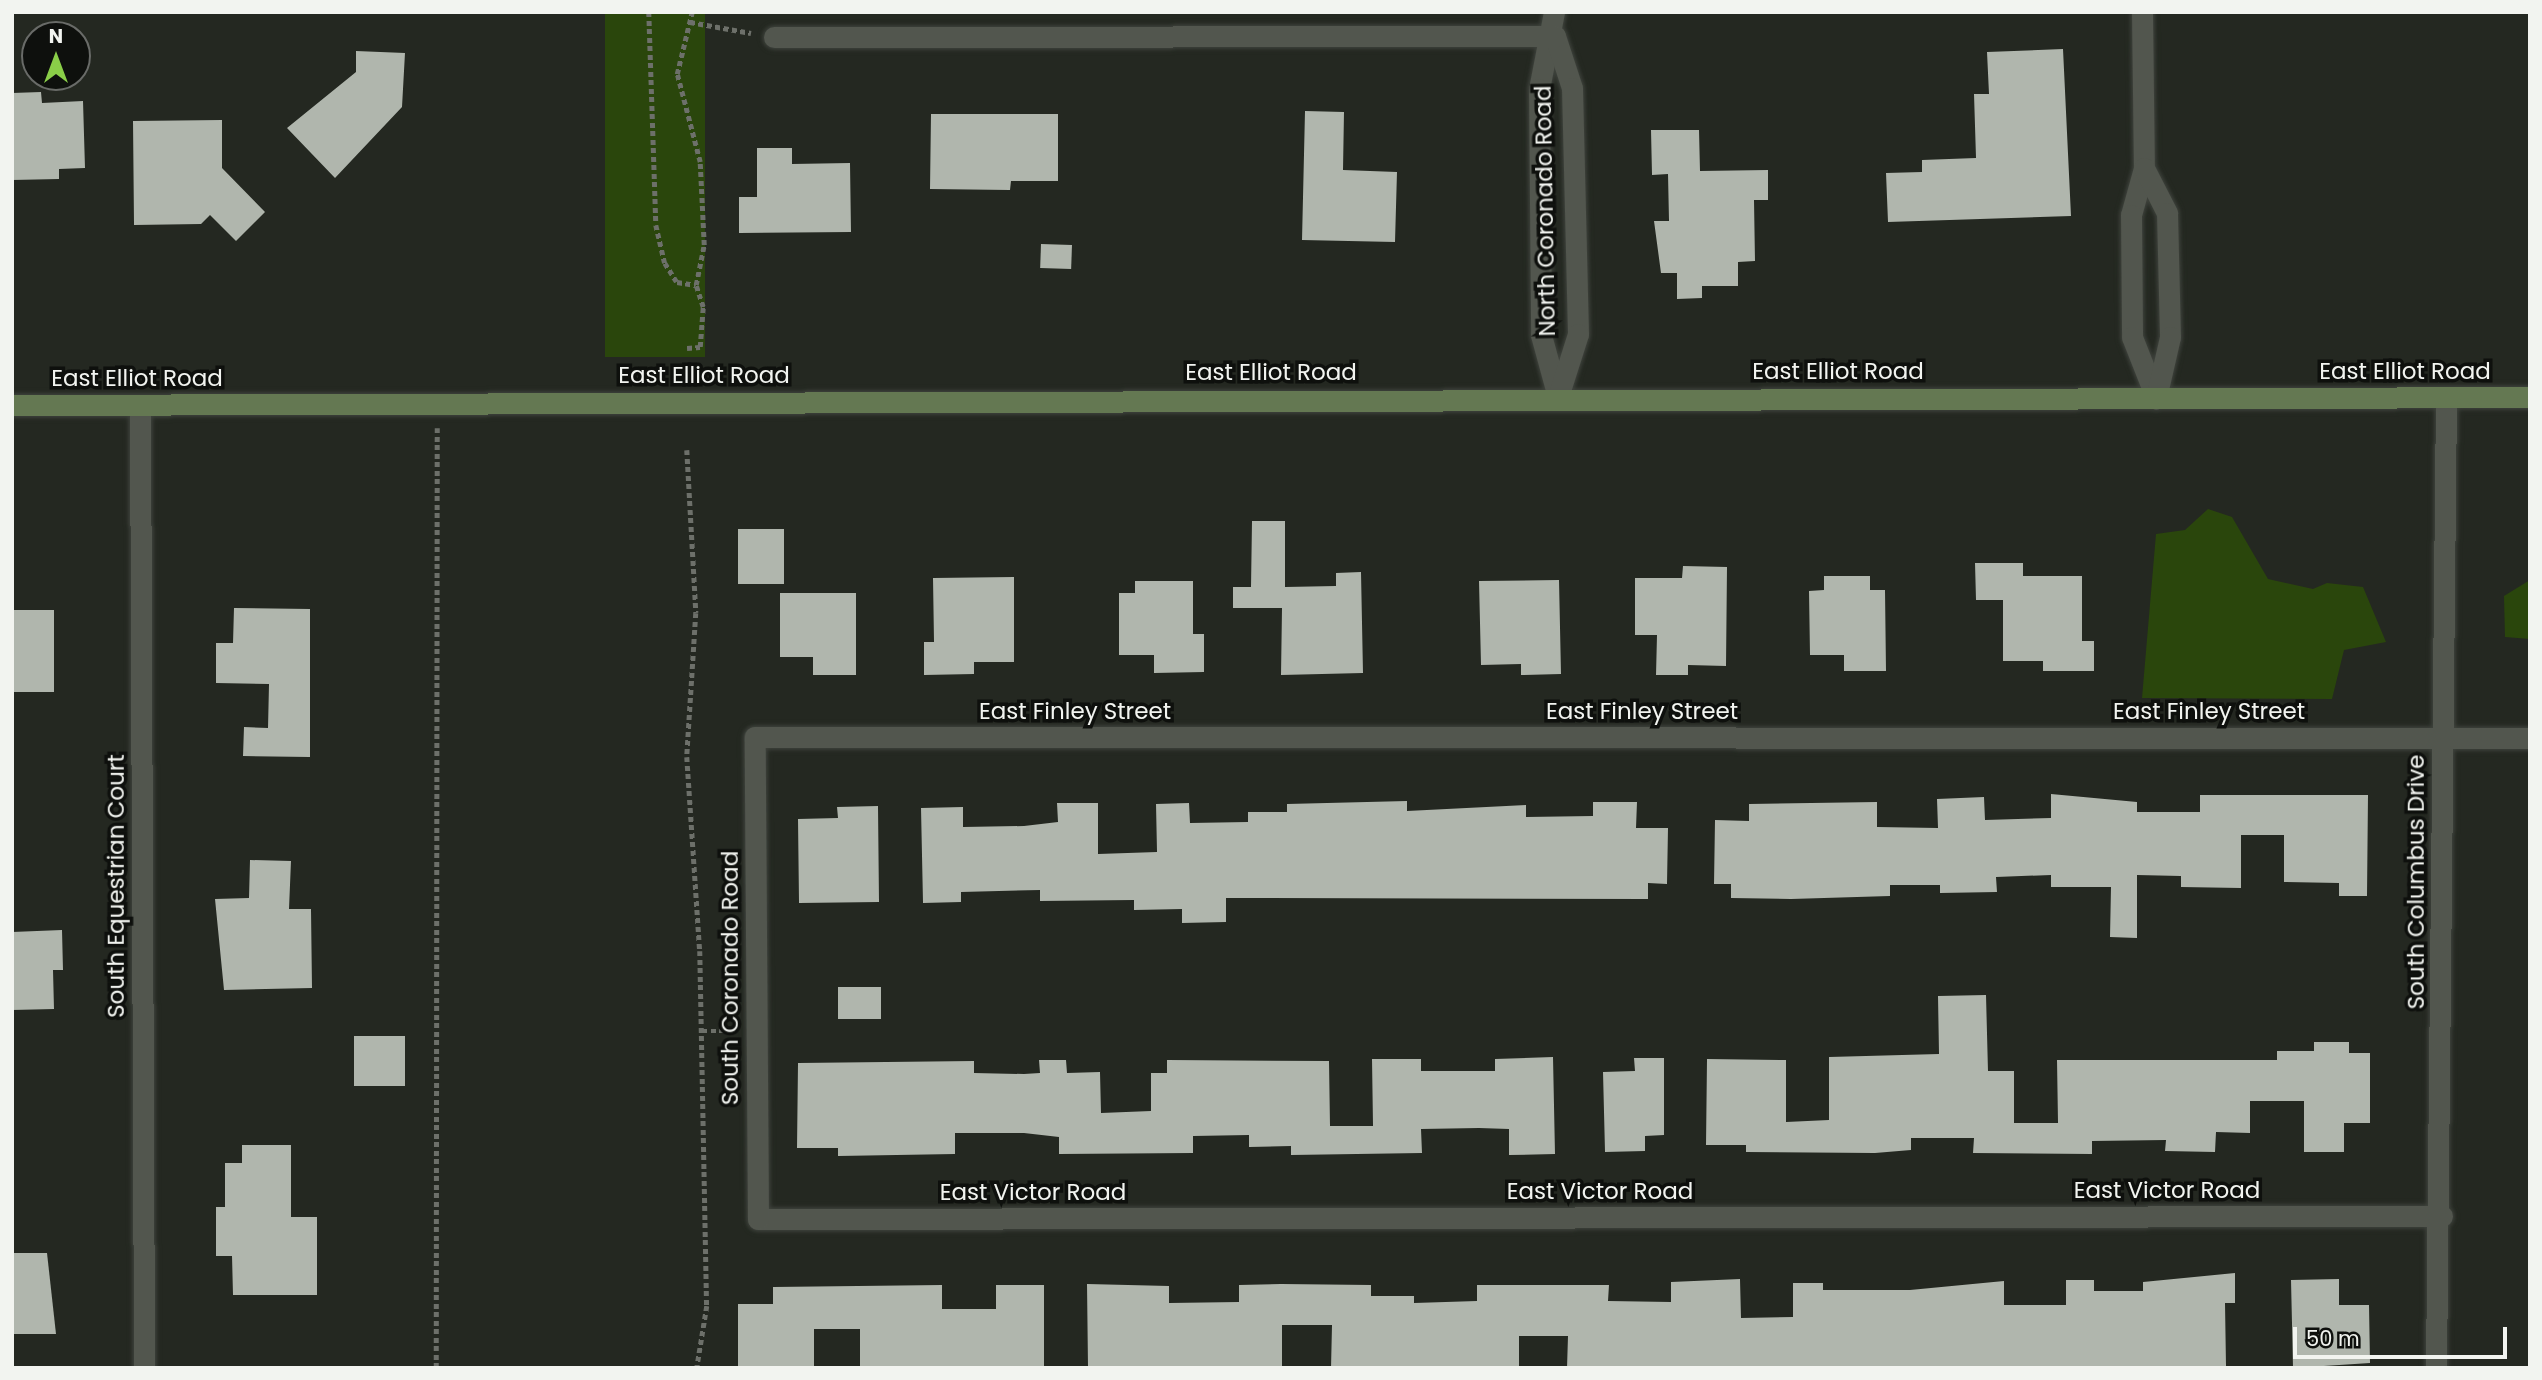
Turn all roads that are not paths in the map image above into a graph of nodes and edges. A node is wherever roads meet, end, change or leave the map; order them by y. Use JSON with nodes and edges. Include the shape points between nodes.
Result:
{"nodes":[{"id":1,"x":1555,"y":12,"type":"edge"},
{"id":2,"x":2142,"y":12,"type":"edge"},
{"id":3,"x":1555,"y":36,"type":"junction"},
{"id":4,"x":774,"y":37,"type":"road end"},
{"id":5,"x":2144,"y":168,"type":"junction"},
{"id":6,"x":1558,"y":397,"type":"junction"},
{"id":7,"x":2446,"y":397,"type":"junction"},
{"id":8,"x":2530,"y":397,"type":"edge"},
{"id":9,"x":2156,"y":398,"type":"junction"},
{"id":10,"x":12,"y":405,"type":"edge"},
{"id":11,"x":140,"y":405,"type":"junction"},
{"id":12,"x":755,"y":737,"type":"joint"},
{"id":13,"x":2442,"y":738,"type":"junction"},
{"id":14,"x":2530,"y":738,"type":"edge"},
{"id":15,"x":2442,"y":1216,"type":"junction"},
{"id":16,"x":758,"y":1219,"type":"joint"},
{"id":17,"x":144,"y":1368,"type":"edge"},
{"id":18,"x":2436,"y":1368,"type":"edge"}],
"edges":[{"from":1,"to":3,"type":"street","name":"North Coronado Road"},
{"from":2,"to":5,"type":"street"},
{"from":3,"to":4,"type":"street"},
{"from":3,"to":6,"type":"street","name":"North Coronado Road","via":[[1539,89],[1541,335]]},
{"from":3,"to":6,"type":"street","name":"North Coronado Road","via":[[1572,88],[1578,334]]},
{"from":5,"to":9,"type":"street","via":[[2131,215],[2132,337]]},
{"from":5,"to":9,"type":"street","via":[[2167,213],[2170,337]]},
{"from":6,"to":9,"type":"main road","name":"East Elliot Road"},
{"from":6,"to":11,"type":"main road","name":"East Elliot Road"},
{"from":7,"to":8,"type":"main road","name":"East Elliot Road"},
{"from":7,"to":9,"type":"main road","name":"East Elliot Road"},
{"from":7,"to":13,"type":"street","name":"South Columbus Drive"},
{"from":10,"to":11,"type":"main road","name":"East Elliot Road"},
{"from":11,"to":17,"type":"street","name":"South Equestrian Court"},
{"from":12,"to":13,"type":"street","name":"East Finley Street"},
{"from":12,"to":16,"type":"street","name":"South Coronado Road"},
{"from":13,"to":14,"type":"street","name":"East Finley Street"},
{"from":13,"to":15,"type":"street","name":"South Columbus Drive"},
{"from":15,"to":16,"type":"street","name":"East Victor Road"},
{"from":15,"to":18,"type":"street","name":"South Columbus Drive"}]}
